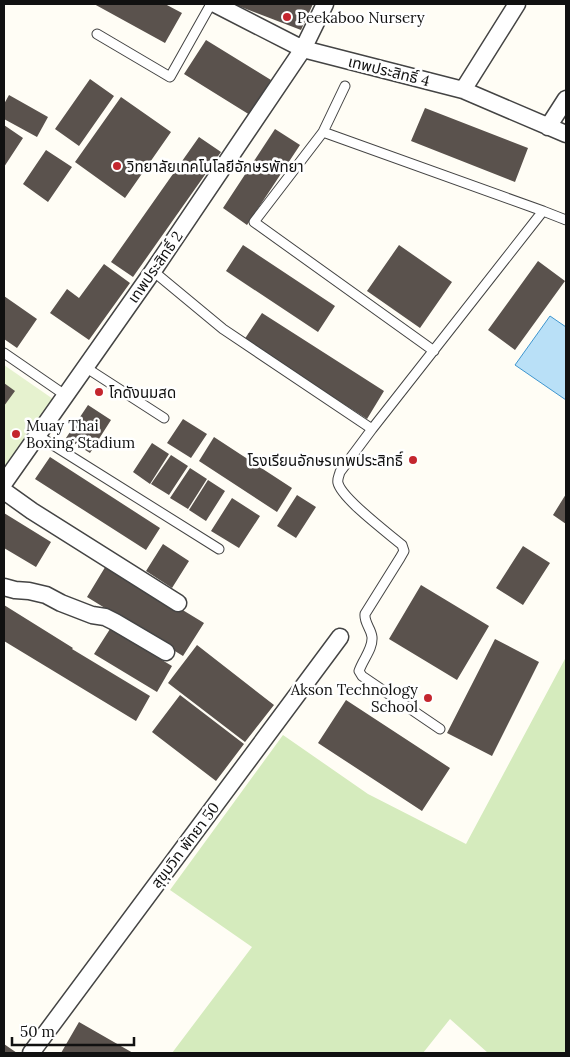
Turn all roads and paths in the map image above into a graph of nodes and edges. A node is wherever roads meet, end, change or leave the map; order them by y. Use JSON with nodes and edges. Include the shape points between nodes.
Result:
{"nodes":[{"id":1,"x":211,"y":4,"type":"edge"},
{"id":2,"x":215,"y":4,"type":"edge"},
{"id":3,"x":326,"y":4,"type":"edge"},
{"id":4,"x":517,"y":4,"type":"edge"},
{"id":5,"x":97,"y":34,"type":"dead end"},
{"id":6,"x":303,"y":49,"type":"junction"},
{"id":7,"x":345,"y":86,"type":"dead end"},
{"id":8,"x":463,"y":90,"type":"junction"},
{"id":9,"x":566,"y":99,"type":"edge"},
{"id":10,"x":548,"y":127,"type":"junction"},
{"id":11,"x":322,"y":132,"type":"junction"},
{"id":12,"x":566,"y":134,"type":"edge"},
{"id":13,"x":543,"y":211,"type":"junction"},
{"id":14,"x":566,"y":220,"type":"edge"},
{"id":15,"x":153,"y":271,"type":"junction"},
{"id":16,"x":434,"y":351,"type":"junction"},
{"id":17,"x":4,"y":353,"type":"edge"},
{"id":18,"x":85,"y":367,"type":"junction"},
{"id":19,"x":65,"y":395,"type":"junction"},
{"id":20,"x":164,"y":418,"type":"dead end"},
{"id":21,"x":372,"y":429,"type":"junction"},
{"id":22,"x":37,"y":435,"type":"junction"},
{"id":23,"x":4,"y":483,"type":"edge"},
{"id":24,"x":4,"y":491,"type":"edge"},
{"id":25,"x":219,"y":549,"type":"dead end"},
{"id":26,"x":4,"y":587,"type":"edge"},
{"id":27,"x":178,"y":604,"type":"dead end"},
{"id":28,"x":340,"y":637,"type":"dead end"},
{"id":29,"x":166,"y":652,"type":"dead end"},
{"id":30,"x":440,"y":729,"type":"dead end"},
{"id":31,"x":30,"y":1053,"type":"edge"}],
"edges":[{"from":1,"to":5,"type":"lane","via":[[170,77]]},
{"from":2,"to":6,"type":"street","name":"เทพประสิทธิ์ 4"},
{"from":3,"to":6,"type":"street","name":"เทพประสิทธิ์ 2"},
{"from":4,"to":8,"type":"street"},
{"from":6,"to":8,"type":"street","name":"เทพประสิทธิ์ 4"},
{"from":6,"to":15,"type":"street","name":"เทพประสิทธิ์ 2"},
{"from":7,"to":11,"type":"lane"},
{"from":8,"to":10,"type":"street","name":"เทพประสิทธิ์ 4"},
{"from":9,"to":10,"type":"street"},
{"from":10,"to":12,"type":"street","name":"เทพประสิทธิ์ 4"},
{"from":11,"to":13,"type":"lane"},
{"from":11,"to":16,"type":"lane","via":[[254,222]]},
{"from":13,"to":14,"type":"lane"},
{"from":13,"to":16,"type":"lane"},
{"from":15,"to":18,"type":"street","name":"เทพประสิทธิ์ 2"},
{"from":15,"to":21,"type":"lane","via":[[223,329]]},
{"from":16,"to":21,"type":"lane"},
{"from":17,"to":19,"type":"lane"},
{"from":18,"to":19,"type":"street","name":"เทพประสิทธิ์ 2"},
{"from":18,"to":20,"type":"lane"},
{"from":19,"to":22,"type":"street","name":"เทพประสิทธิ์ 2"},
{"from":21,"to":30,"type":"lane","via":[[340,472],[338,485],[348,500],[402,545],[404,551],[366,614],[372,644],[359,671]]},
{"from":22,"to":23,"type":"street","name":"เทพประสิทธิ์ 2"},
{"from":22,"to":25,"type":"lane"},
{"from":24,"to":27,"type":"street"},
{"from":26,"to":29,"type":"street","via":[[46,595],[105,617]]},
{"from":28,"to":31,"type":"street","name":"สุขุมวิท พัทยา 50"}]}
